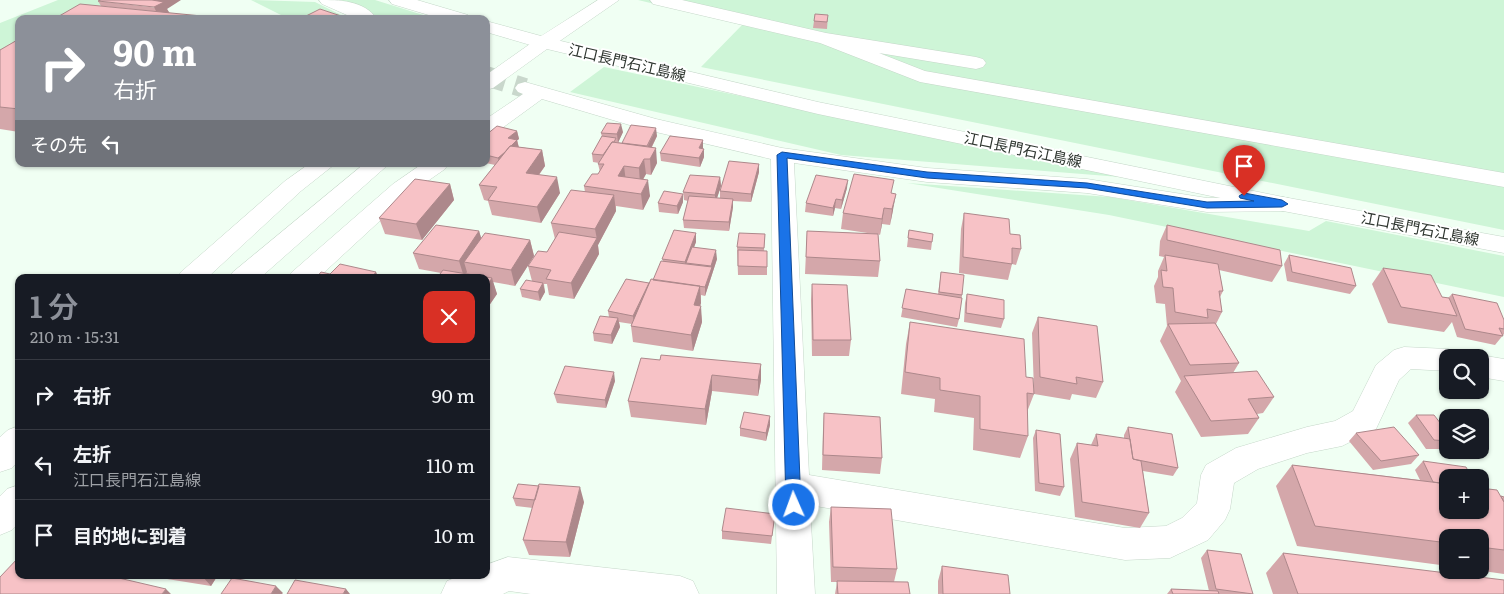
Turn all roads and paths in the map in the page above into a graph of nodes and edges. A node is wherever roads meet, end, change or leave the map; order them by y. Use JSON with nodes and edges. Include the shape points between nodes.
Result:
{"nodes":[{"id":1,"x":328,"y":0,"type":"edge"},
{"id":2,"x":398,"y":0,"type":"edge"},
{"id":3,"x":610,"y":0,"type":"edge"},
{"id":4,"x":659,"y":0,"type":"edge"},
{"id":5,"x":363,"y":15,"type":"edge"},
{"id":6,"x":449,"y":15,"type":"edge"},
{"id":7,"x":490,"y":27,"type":"edge"},
{"id":8,"x":826,"y":39,"type":"junction"},
{"id":9,"x":549,"y":40,"type":"junction"},
{"id":10,"x":976,"y":63,"type":"dead end"},
{"id":11,"x":490,"y":81,"type":"edge"},
{"id":12,"x":490,"y":126,"type":"edge"},
{"id":13,"x":782,"y":155,"type":"junction"},
{"id":14,"x":320,"y":167,"type":"edge"},
{"id":15,"x":374,"y":167,"type":"edge"},
{"id":16,"x":433,"y":167,"type":"edge"},
{"id":17,"x":1504,"y":180,"type":"edge"},
{"id":18,"x":1282,"y":204,"type":"junction"},
{"id":19,"x":1504,"y":245,"type":"edge"},
{"id":20,"x":194,"y":274,"type":"edge"},
{"id":21,"x":247,"y":274,"type":"edge"},
{"id":22,"x":305,"y":274,"type":"edge"},
{"id":23,"x":1439,"y":360,"type":"edge"},
{"id":24,"x":1489,"y":368,"type":"edge"},
{"id":25,"x":1504,"y":370,"type":"edge"},
{"id":26,"x":15,"y":443,"type":"edge"},
{"id":27,"x":0,"y":458,"type":"edge"},
{"id":28,"x":793,"y":487,"type":"junction"},
{"id":29,"x":15,"y":504,"type":"edge"},
{"id":30,"x":0,"y":519,"type":"edge"},
{"id":31,"x":460,"y":594,"type":"edge"},
{"id":32,"x":680,"y":594,"type":"edge"},
{"id":33,"x":796,"y":594,"type":"edge"}],
"edges":[{"from":1,"to":5,"type":"street"},
{"from":2,"to":6,"type":"street"},
{"from":3,"to":9,"type":"street"},
{"from":4,"to":8,"type":"street"},
{"from":7,"to":9,"type":"street","name":"江口長門石江島線"},
{"from":8,"to":10,"type":"street"},
{"from":8,"to":17,"type":"street","via":[[920,76]]},
{"from":9,"to":11,"type":"street"},
{"from":9,"to":18,"type":"street","name":"江口長門石江島線","via":[[818,108]]},
{"from":12,"to":13,"type":"street","via":[[532,90],[651,124]]},
{"from":13,"to":18,"type":"street","via":[[927,175],[1087,186],[1207,205]]},
{"from":13,"to":28,"type":"street"},
{"from":14,"to":20,"type":"street","via":[[292,186]]},
{"from":15,"to":21,"type":"street"},
{"from":16,"to":22,"type":"street","via":[[401,189]]},
{"from":18,"to":19,"type":"street","name":"江口長門石江島線"},
{"from":23,"to":28,"type":"street","via":[[1404,358],[1388,373],[1365,420],[1342,433],[1248,458],[1218,475],[1213,509],[1195,529],[1170,542],[1125,544]]},
{"from":24,"to":25,"type":"street"},
{"from":26,"to":27,"type":"street"},
{"from":28,"to":33,"type":"street"},
{"from":29,"to":30,"type":"street"},
{"from":31,"to":32,"type":"street","via":[[508,574]]}]}
